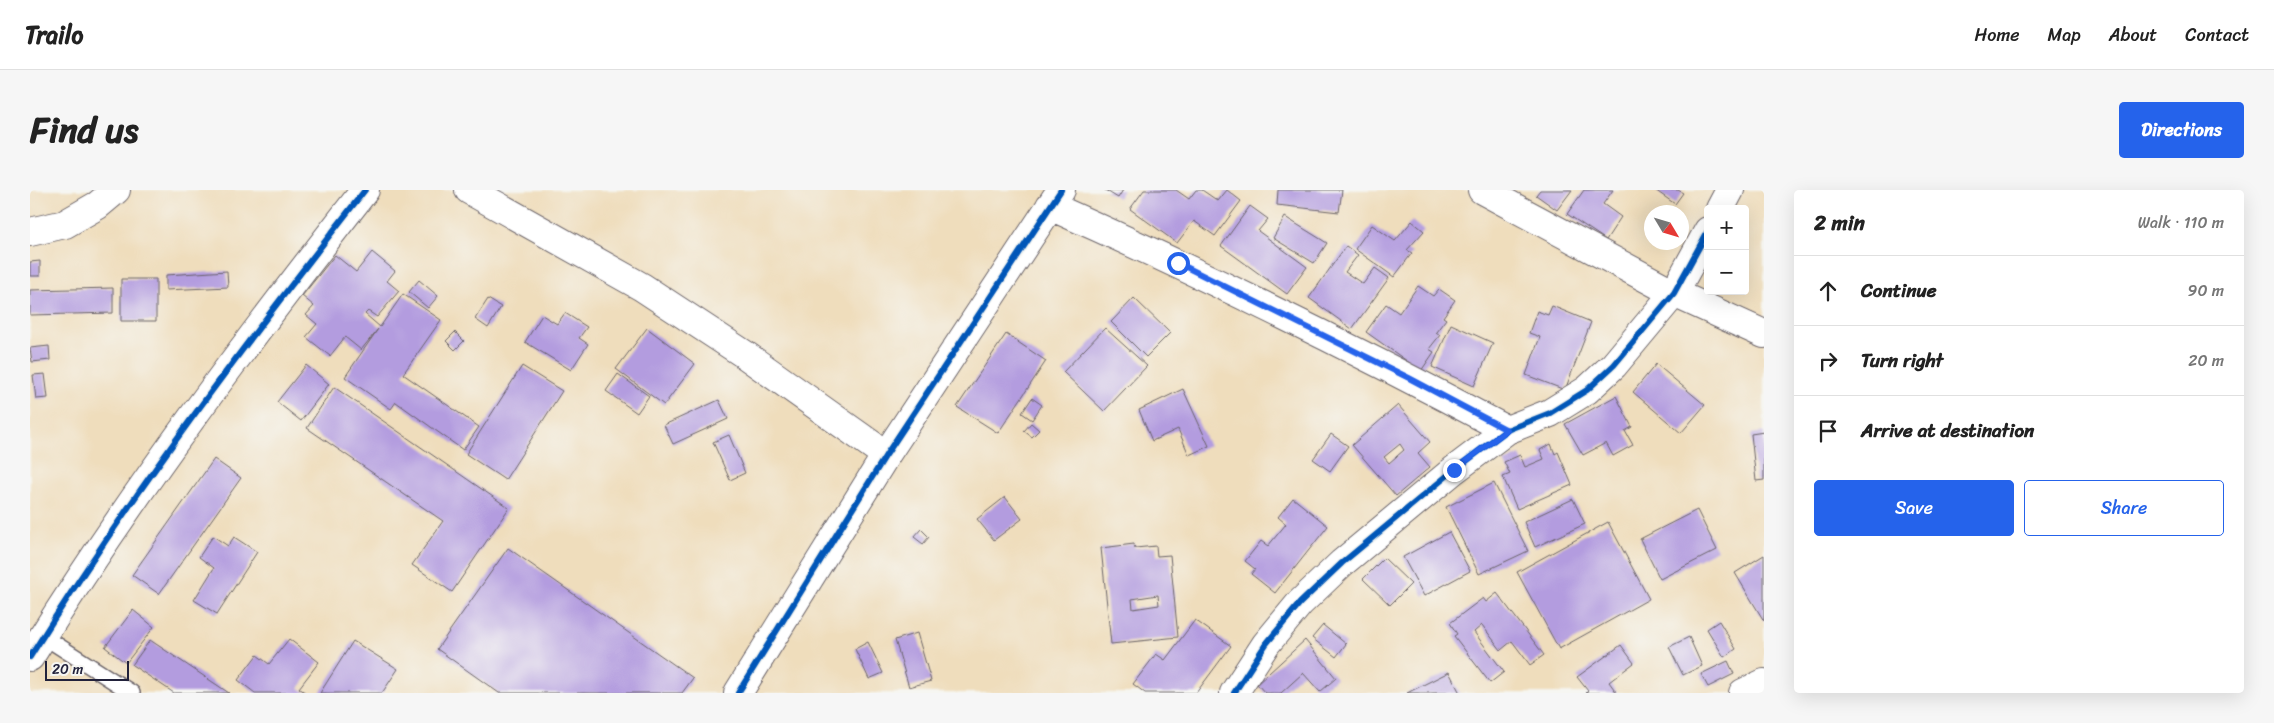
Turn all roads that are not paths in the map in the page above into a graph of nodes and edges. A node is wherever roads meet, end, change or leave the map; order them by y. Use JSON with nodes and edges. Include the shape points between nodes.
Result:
{"nodes":[{"id":1,"x":116,"y":190,"type":"edge"},
{"id":2,"x":365,"y":190,"type":"edge"},
{"id":3,"x":469,"y":190,"type":"edge"},
{"id":4,"x":1482,"y":190,"type":"edge"},
{"id":5,"x":1730,"y":190,"type":"edge"},
{"id":6,"x":1056,"y":198,"type":"edge"},
{"id":7,"x":1722,"y":205,"type":"edge"},
{"id":8,"x":30,"y":232,"type":"edge"},
{"id":9,"x":1704,"y":238,"type":"edge"},
{"id":10,"x":1674,"y":293,"type":"junction"},
{"id":11,"x":1764,"y":334,"type":"edge"},
{"id":12,"x":1507,"y":430,"type":"junction"},
{"id":13,"x":886,"y":455,"type":"junction"},
{"id":14,"x":36,"y":647,"type":"edge"},
{"id":15,"x":1764,"y":682,"type":"edge"},
{"id":16,"x":132,"y":693,"type":"edge"},
{"id":17,"x":738,"y":693,"type":"edge"},
{"id":18,"x":1234,"y":693,"type":"edge"},
{"id":19,"x":1743,"y":693,"type":"edge"}],
"edges":[{"from":1,"to":8,"type":"street","via":[[65,224]]},
{"from":2,"to":14,"type":"street","via":[[232,362],[138,494]]},
{"from":3,"to":13,"type":"street","via":[[642,287],[744,354]]},
{"from":4,"to":10,"type":"street"},
{"from":5,"to":7,"type":"street"},
{"from":6,"to":12,"type":"street"},
{"from":6,"to":13,"type":"street"},
{"from":9,"to":10,"type":"street"},
{"from":10,"to":11,"type":"street"},
{"from":10,"to":12,"type":"street","via":[[1614,364],[1587,390],[1550,413]]},
{"from":12,"to":18,"type":"street","via":[[1454,470],[1314,589],[1266,644]]},
{"from":13,"to":17,"type":"street"},
{"from":14,"to":16,"type":"lane"},
{"from":15,"to":19,"type":"street"}]}
